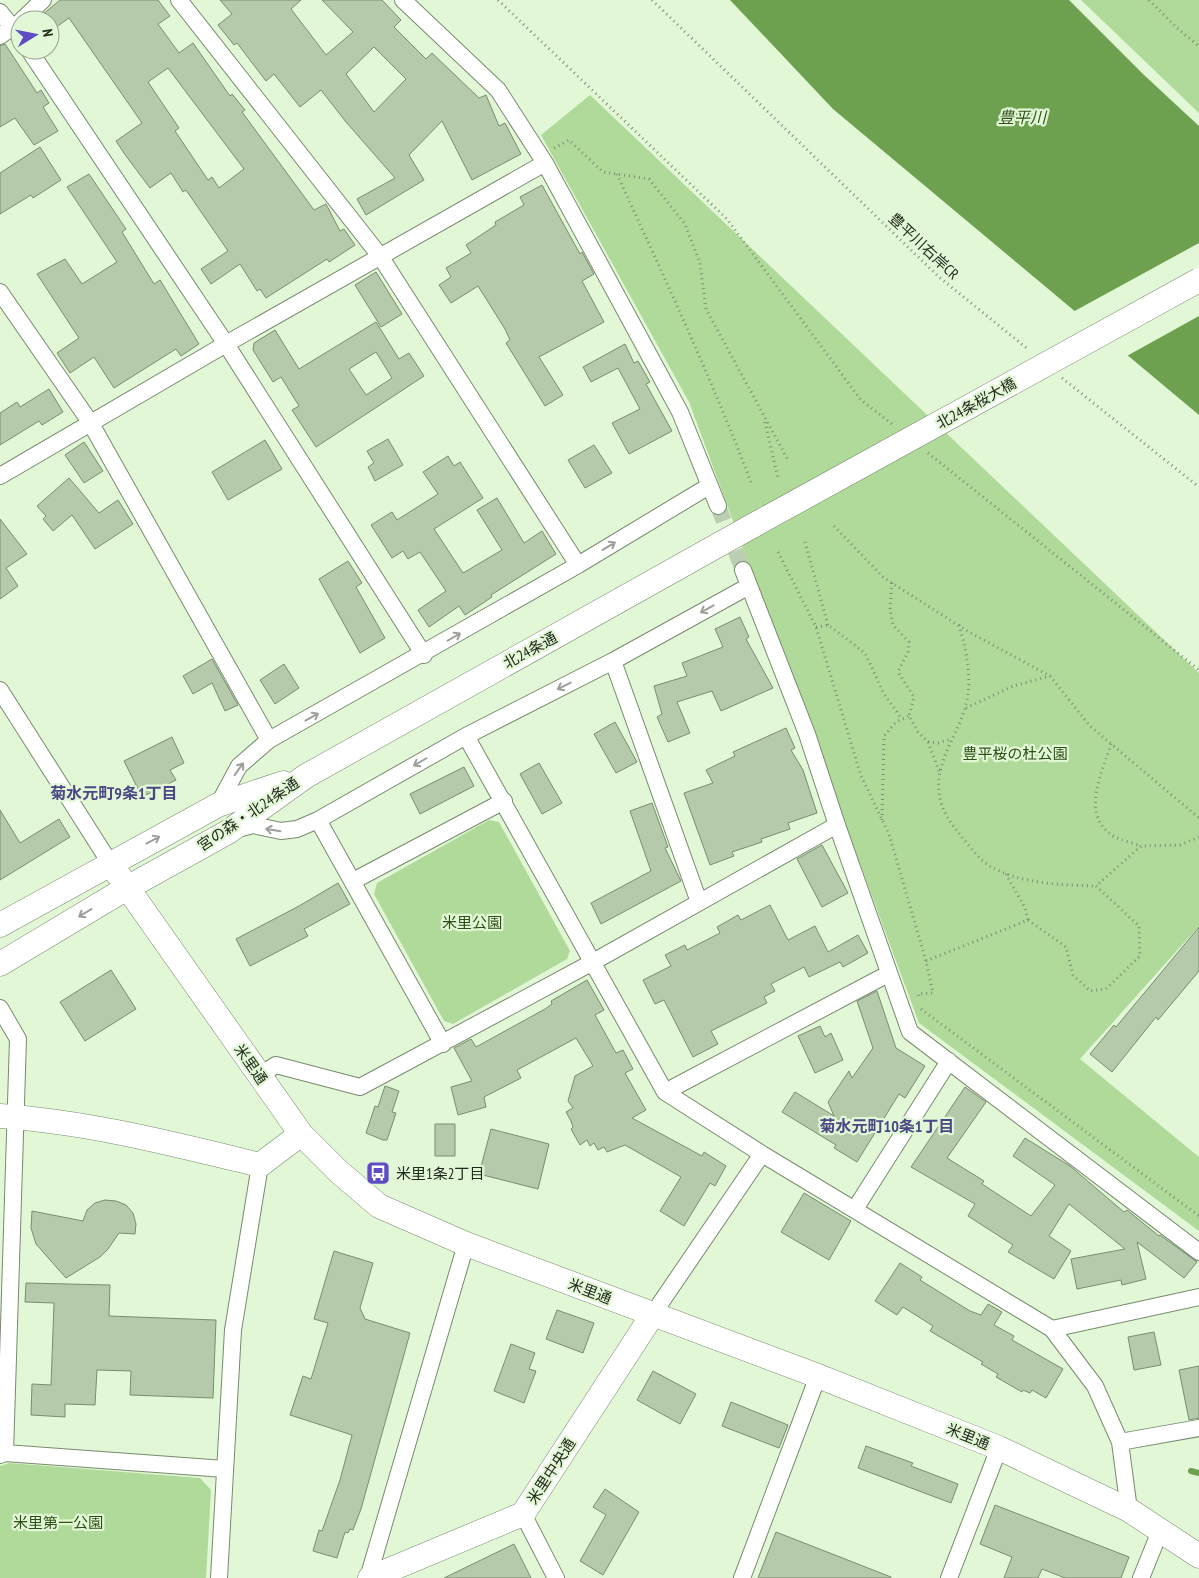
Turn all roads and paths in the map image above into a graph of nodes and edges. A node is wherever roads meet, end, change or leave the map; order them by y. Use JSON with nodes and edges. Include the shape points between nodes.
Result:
{"nodes":[{"id":1,"x":43,"y":0,"type":"edge"},
{"id":2,"x":179,"y":0,"type":"edge"},
{"id":3,"x":403,"y":0,"type":"edge"},
{"id":4,"x":498,"y":0,"type":"edge"},
{"id":5,"x":652,"y":0,"type":"edge"},
{"id":6,"x":1149,"y":0,"type":"edge"},
{"id":7,"x":33,"y":10,"type":"edge"},
{"id":8,"x":0,"y":12,"type":"edge"},
{"id":9,"x":10,"y":23,"type":"edge"},
{"id":10,"x":1199,"y":46,"type":"edge"},
{"id":11,"x":35,"y":60,"type":"edge"},
{"id":12,"x":542,"y":159,"type":"junction"},
{"id":13,"x":617,"y":174,"type":"junction"},
{"id":14,"x":380,"y":256,"type":"junction"},
{"id":15,"x":1199,"y":280,"type":"edge"},
{"id":16,"x":0,"y":292,"type":"edge"},
{"id":17,"x":226,"y":344,"type":"junction"},
{"id":18,"x":1030,"y":351,"type":"dead end"},
{"id":19,"x":1060,"y":376,"type":"dead end"},
{"id":20,"x":764,"y":418,"type":"junction"},
{"id":21,"x":90,"y":422,"type":"junction"},
{"id":22,"x":900,"y":430,"type":"dead end"},
{"id":23,"x":923,"y":449,"type":"dead end"},
{"id":24,"x":788,"y":460,"type":"dead end"},
{"id":25,"x":0,"y":476,"type":"edge"},
{"id":26,"x":778,"y":478,"type":"dead end"},
{"id":27,"x":752,"y":485,"type":"dead end"},
{"id":28,"x":709,"y":486,"type":"junction"},
{"id":29,"x":1199,"y":487,"type":"edge"},
{"id":30,"x":718,"y":506,"type":"tunnel mouth"},
{"id":31,"x":754,"y":526,"type":"joint"},
{"id":32,"x":834,"y":526,"type":"dead end"},
{"id":33,"x":805,"y":542,"type":"dead end"},
{"id":34,"x":778,"y":552,"type":"dead end"},
{"id":35,"x":578,"y":566,"type":"junction"},
{"id":36,"x":743,"y":570,"type":"tunnel mouth"},
{"id":37,"x":892,"y":584,"type":"junction"},
{"id":38,"x":749,"y":586,"type":"junction"},
{"id":39,"x":828,"y":624,"type":"junction"},
{"id":40,"x":959,"y":625,"type":"junction"},
{"id":41,"x":816,"y":627,"type":"junction"},
{"id":42,"x":424,"y":654,"type":"junction"},
{"id":43,"x":613,"y":661,"type":"junction"},
{"id":44,"x":1199,"y":670,"type":"edge"},
{"id":45,"x":1050,"y":676,"type":"junction"},
{"id":46,"x":0,"y":690,"type":"edge"},
{"id":47,"x":965,"y":708,"type":"junction"},
{"id":48,"x":909,"y":716,"type":"junction"},
{"id":49,"x":902,"y":719,"type":"junction"},
{"id":50,"x":466,"y":736,"type":"junction"},
{"id":51,"x":270,"y":740,"type":"junction"},
{"id":52,"x":952,"y":740,"type":"junction"},
{"id":53,"x":928,"y":742,"type":"junction"},
{"id":54,"x":1111,"y":744,"type":"junction"},
{"id":55,"x":940,"y":772,"type":"junction"},
{"id":56,"x":306,"y":776,"type":"junction"},
{"id":57,"x":504,"y":801,"type":"junction"},
{"id":58,"x":218,"y":805,"type":"junction"},
{"id":59,"x":1199,"y":818,"type":"edge"},
{"id":60,"x":318,"y":820,"type":"junction"},
{"id":61,"x":882,"y":820,"type":"junction"},
{"id":62,"x":837,"y":825,"type":"junction"},
{"id":63,"x":228,"y":832,"type":"junction"},
{"id":64,"x":1199,"y":837,"type":"edge"},
{"id":65,"x":1141,"y":846,"type":"junction"},
{"id":66,"x":110,"y":863,"type":"junction"},
{"id":67,"x":1006,"y":874,"type":"junction"},
{"id":68,"x":353,"y":881,"type":"junction"},
{"id":69,"x":1096,"y":886,"type":"junction"},
{"id":70,"x":127,"y":888,"type":"junction"},
{"id":71,"x":699,"y":902,"type":"junction"},
{"id":72,"x":1028,"y":920,"type":"junction"},
{"id":73,"x":0,"y":925,"type":"edge"},
{"id":74,"x":926,"y":961,"type":"junction"},
{"id":75,"x":593,"y":962,"type":"junction"},
{"id":76,"x":0,"y":964,"type":"edge"},
{"id":77,"x":888,"y":974,"type":"junction"},
{"id":78,"x":0,"y":1008,"type":"edge"},
{"id":79,"x":443,"y":1044,"type":"junction"},
{"id":80,"x":949,"y":1061,"type":"junction"},
{"id":81,"x":260,"y":1075,"type":"junction"},
{"id":82,"x":665,"y":1092,"type":"junction"},
{"id":83,"x":7,"y":1116,"type":"edge"},
{"id":84,"x":301,"y":1134,"type":"junction"},
{"id":85,"x":762,"y":1154,"type":"junction"},
{"id":86,"x":260,"y":1165,"type":"junction"},
{"id":87,"x":855,"y":1209,"type":"junction"},
{"id":88,"x":1199,"y":1216,"type":"edge"},
{"id":89,"x":466,"y":1244,"type":"junction"},
{"id":90,"x":1199,"y":1252,"type":"edge"},
{"id":91,"x":1199,"y":1297,"type":"edge"},
{"id":92,"x":653,"y":1314,"type":"junction"},
{"id":93,"x":1052,"y":1329,"type":"junction"},
{"id":94,"x":818,"y":1376,"type":"junction"},
{"id":95,"x":1199,"y":1428,"type":"edge"},
{"id":96,"x":1120,"y":1442,"type":"junction"},
{"id":97,"x":999,"y":1448,"type":"junction"},
{"id":98,"x":2,"y":1454,"type":"edge"},
{"id":99,"x":225,"y":1469,"type":"junction"},
{"id":100,"x":1129,"y":1510,"type":"junction"},
{"id":101,"x":523,"y":1514,"type":"junction"},
{"id":102,"x":1160,"y":1531,"type":"junction"},
{"id":103,"x":1199,"y":1556,"type":"edge"},
{"id":104,"x":219,"y":1578,"type":"edge"},
{"id":105,"x":369,"y":1578,"type":"edge"},
{"id":106,"x":556,"y":1578,"type":"edge"},
{"id":107,"x":742,"y":1578,"type":"edge"},
{"id":108,"x":949,"y":1578,"type":"edge"},
{"id":109,"x":1141,"y":1578,"type":"edge"}],
"edges":[{"from":1,"to":7,"type":"street"},
{"from":2,"to":14,"type":"street"},
{"from":3,"to":12,"type":"street","via":[[498,90]]},
{"from":4,"to":22,"type":"path","via":[[727,218],[861,400]]},
{"from":5,"to":18,"type":"path","name":"豊平川右岸CR","via":[[939,277]]},
{"from":6,"to":10,"type":"path"},
{"from":8,"to":9,"type":"street"},
{"from":11,"to":17,"type":"street"},
{"from":12,"to":13,"type":"path","via":[[569,140],[604,172]]},
{"from":12,"to":14,"type":"street"},
{"from":12,"to":28,"type":"street","via":[[680,412]]},
{"from":13,"to":20,"type":"path","via":[[649,179],[685,224],[700,263],[706,309]]},
{"from":13,"to":27,"type":"path","via":[[678,307]]},
{"from":14,"to":17,"type":"street"},
{"from":14,"to":35,"type":"street"},
{"from":15,"to":31,"type":"street","name":"北24条桜大橋","bridge":true},
{"from":16,"to":21,"type":"street"},
{"from":17,"to":21,"type":"street"},
{"from":17,"to":42,"type":"street"},
{"from":19,"to":29,"type":"path"},
{"from":20,"to":24,"type":"path"},
{"from":20,"to":26,"type":"path"},
{"from":21,"to":25,"type":"street"},
{"from":21,"to":51,"type":"street"},
{"from":23,"to":44,"type":"path"},
{"from":28,"to":30,"type":"street"},
{"from":35,"to":28,"type":"street","one_way":true},
{"from":31,"to":56,"type":"street","name":"北24条通"},
{"from":32,"to":37,"type":"path"},
{"from":33,"to":39,"type":"path"},
{"from":34,"to":41,"type":"path"},
{"from":42,"to":35,"type":"street","one_way":true},
{"from":36,"to":38,"type":"street"},
{"from":37,"to":40,"type":"path"},
{"from":37,"to":48,"type":"path","via":[[890,608],[893,625],[909,642],[908,652],[898,672],[914,697]]},
{"from":38,"to":43,"type":"street","one_way":true},
{"from":38,"to":62,"type":"street","via":[[808,734]]},
{"from":39,"to":41,"type":"path"},
{"from":39,"to":49,"type":"path","via":[[865,653],[884,694]]},
{"from":40,"to":45,"type":"path"},
{"from":40,"to":47,"type":"path","via":[[970,677]]},
{"from":41,"to":61,"type":"path","via":[[862,776]]},
{"from":51,"to":42,"type":"street","one_way":true},
{"from":43,"to":50,"type":"street","one_way":true},
{"from":43,"to":71,"type":"street"},
{"from":45,"to":47,"type":"path","via":[[1013,686]]},
{"from":45,"to":54,"type":"path","via":[[1090,726]]},
{"from":46,"to":66,"type":"street"},
{"from":47,"to":52,"type":"path"},
{"from":48,"to":49,"type":"path"},
{"from":48,"to":53,"type":"path"},
{"from":49,"to":61,"type":"path","via":[[884,736]]},
{"from":50,"to":57,"type":"street"},
{"from":50,"to":60,"type":"street","one_way":true},
{"from":58,"to":51,"type":"street","one_way":true,"via":[[239,766]]},
{"from":52,"to":53,"type":"path"},
{"from":52,"to":55,"type":"path"},
{"from":53,"to":55,"type":"path"},
{"from":54,"to":59,"type":"path"},
{"from":54,"to":65,"type":"path","via":[[1094,800],[1096,814],[1103,827],[1115,837]]},
{"from":55,"to":67,"type":"path","via":[[938,793],[944,815],[968,846],[990,866]]},
{"from":56,"to":58,"type":"street","name":"宮の森・北24条通"},
{"from":56,"to":63,"type":"street","name":"宮の森・北24条通"},
{"from":57,"to":68,"type":"street"},
{"from":57,"to":75,"type":"street"},
{"from":66,"to":58,"type":"street","name":"宮の森・北24条通","one_way":true},
{"from":60,"to":63,"type":"street","one_way":true,"via":[[282,831],[253,825]]},
{"from":60,"to":68,"type":"street"},
{"from":61,"to":74,"type":"path","via":[[889,834]]},
{"from":62,"to":71,"type":"street"},
{"from":62,"to":77,"type":"street"},
{"from":63,"to":70,"type":"street","name":"宮の森・北24条通"},
{"from":64,"to":65,"type":"path","via":[[1180,845]]},
{"from":65,"to":69,"type":"path"},
{"from":66,"to":70,"type":"street","name":"米里通"},
{"from":66,"to":73,"type":"street","name":"宮の森・北24条通"},
{"from":67,"to":69,"type":"path","via":[[1067,885]]},
{"from":67,"to":72,"type":"path"},
{"from":68,"to":79,"type":"street"},
{"from":69,"to":72,"type":"path","via":[[1139,926],[1140,956],[1106,989],[1090,991],[1073,975],[1066,947]]},
{"from":70,"to":76,"type":"street","name":"宮の森・北24条通","one_way":true},
{"from":70,"to":81,"type":"street","name":"米里通"},
{"from":71,"to":75,"type":"street"},
{"from":72,"to":74,"type":"path"},
{"from":74,"to":88,"type":"path","via":[[933,993],[918,994],[920,1008]]},
{"from":75,"to":79,"type":"street"},
{"from":75,"to":82,"type":"street"},
{"from":77,"to":80,"type":"street","via":[[910,1032]]},
{"from":77,"to":82,"type":"street"},
{"from":78,"to":83,"type":"street","via":[[18,1039]]},
{"from":79,"to":81,"type":"street","via":[[360,1087],[276,1065]]},
{"from":80,"to":87,"type":"street"},
{"from":80,"to":90,"type":"street"},
{"from":81,"to":84,"type":"street","name":"米里通"},
{"from":82,"to":85,"type":"street"},
{"from":83,"to":86,"type":"street","via":[[102,1128]]},
{"from":83,"to":98,"type":"street"},
{"from":84,"to":86,"type":"street"},
{"from":84,"to":89,"type":"street","name":"米里通","via":[[380,1206]]},
{"from":85,"to":87,"type":"street"},
{"from":85,"to":92,"type":"street"},
{"from":86,"to":99,"type":"street","via":[[233,1330]]},
{"from":87,"to":93,"type":"street"},
{"from":89,"to":92,"type":"street","name":"米里通"},
{"from":89,"to":105,"type":"street"},
{"from":91,"to":93,"type":"street"},
{"from":92,"to":94,"type":"street","name":"米里通"},
{"from":92,"to":101,"type":"street","name":"米里中央通"},
{"from":93,"to":96,"type":"street","via":[[1095,1386]]},
{"from":94,"to":97,"type":"street","name":"米里通"},
{"from":94,"to":107,"type":"street"},
{"from":95,"to":96,"type":"street"},
{"from":96,"to":100,"type":"street"},
{"from":97,"to":100,"type":"street","name":"米里通"},
{"from":97,"to":108,"type":"street"},
{"from":98,"to":99,"type":"street"},
{"from":99,"to":104,"type":"street"},
{"from":100,"to":102,"type":"street","name":"米里通"},
{"from":101,"to":105,"type":"street","name":"米里中央通"},
{"from":101,"to":106,"type":"street"},
{"from":102,"to":103,"type":"street","name":"米里通"},
{"from":102,"to":109,"type":"street"}]}
